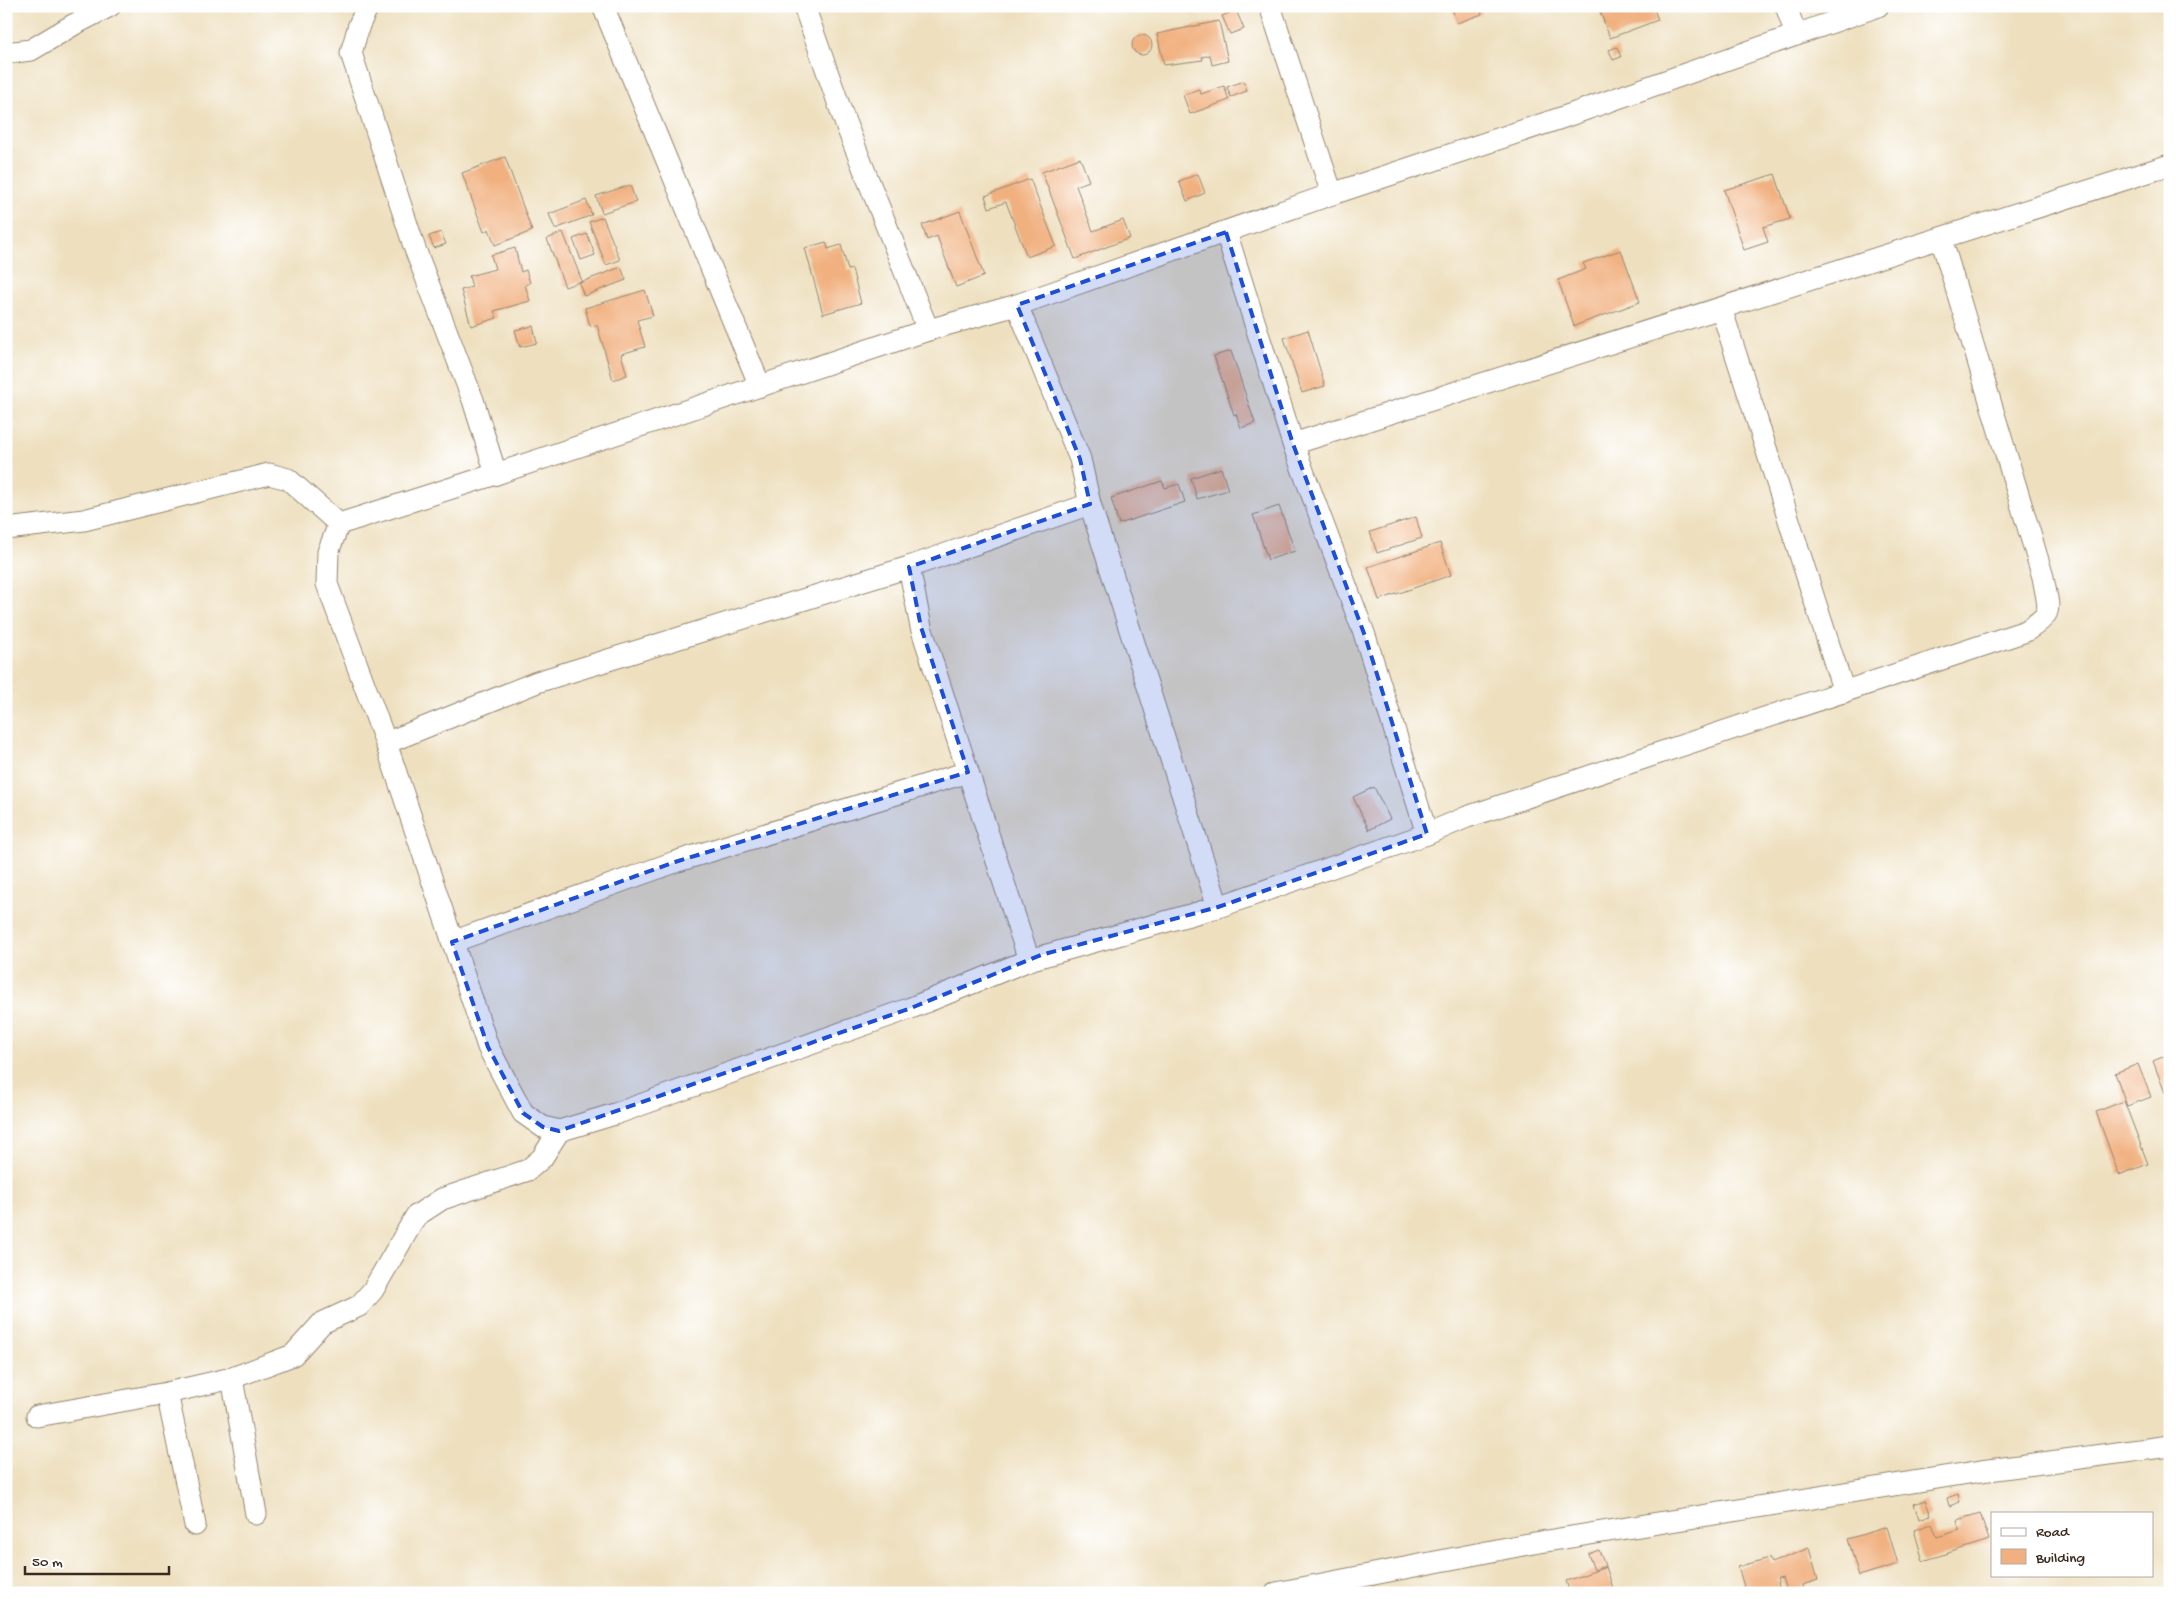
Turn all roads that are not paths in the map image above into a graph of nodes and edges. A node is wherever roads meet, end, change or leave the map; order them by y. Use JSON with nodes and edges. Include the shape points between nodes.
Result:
{"nodes":[{"id":1,"x":110,"y":6,"type":"edge"},
{"id":2,"x":368,"y":6,"type":"edge"},
{"id":3,"x":603,"y":6,"type":"edge"},
{"id":4,"x":804,"y":6,"type":"edge"},
{"id":5,"x":1270,"y":6,"type":"edge"},
{"id":6,"x":1786,"y":6,"type":"edge"},
{"id":7,"x":1878,"y":6,"type":"edge"},
{"id":8,"x":1796,"y":35,"type":"junction"},
{"id":9,"x":6,"y":53,"type":"edge"},
{"id":10,"x":2170,"y":164,"type":"edge"},
{"id":11,"x":1332,"y":194,"type":"junction"},
{"id":12,"x":1226,"y":232,"type":"junction"},
{"id":13,"x":1941,"y":238,"type":"junction"},
{"id":14,"x":1017,"y":305,"type":"junction"},
{"id":15,"x":1721,"y":308,"type":"junction"},
{"id":16,"x":928,"y":330,"type":"junction"},
{"id":17,"x":760,"y":386,"type":"junction"},
{"id":18,"x":1293,"y":444,"type":"junction"},
{"id":19,"x":496,"y":474,"type":"junction"},
{"id":20,"x":1090,"y":504,"type":"junction"},
{"id":21,"x":339,"y":524,"type":"junction"},
{"id":22,"x":6,"y":529,"type":"edge"},
{"id":23,"x":909,"y":567,"type":"junction"},
{"id":24,"x":1844,"y":692,"type":"junction"},
{"id":25,"x":386,"y":743,"type":"junction"},
{"id":26,"x":968,"y":772,"type":"junction"},
{"id":27,"x":1427,"y":834,"type":"junction"},
{"id":28,"x":1218,"y":907,"type":"junction"},
{"id":29,"x":452,"y":942,"type":"junction"},
{"id":30,"x":1029,"y":960,"type":"junction"},
{"id":31,"x":559,"y":1131,"type":"junction"},
{"id":32,"x":232,"y":1378,"type":"junction"},
{"id":33,"x":167,"y":1393,"type":"junction"},
{"id":34,"x":38,"y":1416,"type":"dead end"},
{"id":35,"x":2170,"y":1446,"type":"edge"},
{"id":36,"x":256,"y":1514,"type":"dead end"},
{"id":37,"x":195,"y":1525,"type":"dead end"},
{"id":38,"x":1276,"y":1593,"type":"edge"}],
"edges":[{"from":1,"to":9,"type":"street","via":[[31,50]]},
{"from":2,"to":19,"type":"street","via":[[351,53],[415,249],[473,400]]},
{"from":3,"to":17,"type":"street"},
{"from":4,"to":16,"type":"street","via":[[845,122]]},
{"from":5,"to":11,"type":"street"},
{"from":6,"to":8,"type":"street"},
{"from":7,"to":8,"type":"street"},
{"from":8,"to":11,"type":"street"},
{"from":10,"to":13,"type":"street"},
{"from":11,"to":12,"type":"street"},
{"from":12,"to":14,"type":"street"},
{"from":12,"to":18,"type":"street"},
{"from":13,"to":15,"type":"street"},
{"from":13,"to":24,"type":"street","via":[[2043,577],[2048,608],[2044,620],[2026,631]]},
{"from":14,"to":16,"type":"street"},
{"from":14,"to":20,"type":"street","via":[[1080,459]]},
{"from":15,"to":18,"type":"street"},
{"from":15,"to":24,"type":"street"},
{"from":16,"to":17,"type":"street"},
{"from":17,"to":19,"type":"street"},
{"from":18,"to":27,"type":"street","via":[[1365,636]]},
{"from":19,"to":21,"type":"street"},
{"from":20,"to":23,"type":"street"},
{"from":20,"to":28,"type":"street"},
{"from":21,"to":22,"type":"street","via":[[288,479],[270,474],[84,520]]},
{"from":21,"to":25,"type":"street","via":[[328,552],[326,584]]},
{"from":23,"to":25,"type":"street","via":[[537,682]]},
{"from":23,"to":26,"type":"street","via":[[921,627]]},
{"from":24,"to":27,"type":"street","via":[[1467,817]]},
{"from":25,"to":29,"type":"street"},
{"from":26,"to":29,"type":"street","via":[[675,862]]},
{"from":26,"to":30,"type":"street"},
{"from":27,"to":28,"type":"street"},
{"from":28,"to":30,"type":"street"},
{"from":29,"to":31,"type":"street","via":[[488,1047],[523,1113],[542,1127]]},
{"from":30,"to":31,"type":"street","via":[[912,1008]]},
{"from":31,"to":32,"type":"street","via":[[542,1158],[528,1170],[442,1199],[416,1216],[373,1290],[359,1306],[322,1323],[293,1355]]},
{"from":32,"to":33,"type":"street"},
{"from":32,"to":36,"type":"street"},
{"from":33,"to":34,"type":"street"},
{"from":33,"to":37,"type":"street"},
{"from":35,"to":38,"type":"street","via":[[1981,1471],[1528,1544]]}]}
